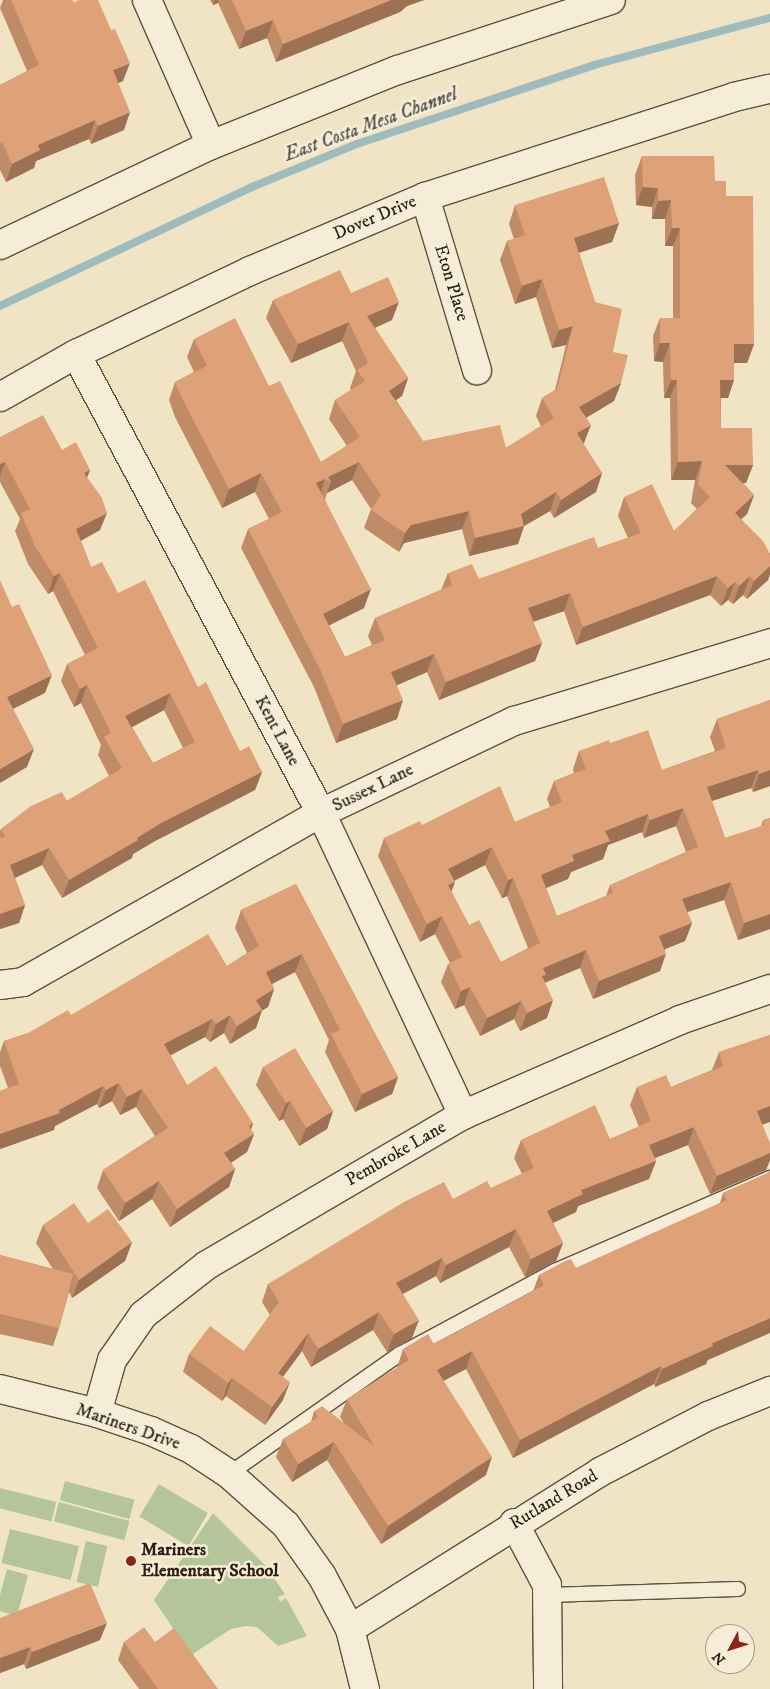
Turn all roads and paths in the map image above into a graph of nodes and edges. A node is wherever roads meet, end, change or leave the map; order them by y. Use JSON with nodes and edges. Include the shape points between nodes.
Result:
{"nodes":[{"id":1,"x":148,"y":0,"type":"edge"},
{"id":2,"x":611,"y":0,"type":"edge"},
{"id":3,"x":770,"y":89,"type":"edge"},
{"id":4,"x":210,"y":145,"type":"junction"},
{"id":5,"x":425,"y":197,"type":"junction"},
{"id":6,"x":0,"y":245,"type":"edge"},
{"id":7,"x":76,"y":354,"type":"junction"},
{"id":8,"x":477,"y":370,"type":"dead end"},
{"id":9,"x":0,"y":397,"type":"edge"},
{"id":10,"x":770,"y":642,"type":"edge"},
{"id":11,"x":321,"y":813,"type":"junction"},
{"id":12,"x":0,"y":984,"type":"edge"},
{"id":13,"x":770,"y":989,"type":"edge"},
{"id":14,"x":462,"y":1115,"type":"junction"},
{"id":15,"x":770,"y":1178,"type":"edge"},
{"id":16,"x":0,"y":1389,"type":"edge"},
{"id":17,"x":770,"y":1391,"type":"edge"},
{"id":18,"x":97,"y":1413,"type":"junction"},
{"id":19,"x":229,"y":1474,"type":"junction"},
{"id":20,"x":514,"y":1523,"type":"junction"},
{"id":21,"x":738,"y":1589,"type":"dead end"},
{"id":22,"x":547,"y":1595,"type":"junction"},
{"id":23,"x":350,"y":1629,"type":"junction"},
{"id":24,"x":364,"y":1689,"type":"edge"},
{"id":25,"x":548,"y":1689,"type":"edge"}],
"edges":[{"from":1,"to":4,"type":"street"},
{"from":2,"to":4,"type":"street","via":[[398,70]]},
{"from":3,"to":5,"type":"street","name":"Dover Drive","via":[[734,97]]},
{"from":4,"to":6,"type":"street"},
{"from":5,"to":7,"type":"street","name":"Dover Drive","via":[[250,271]]},
{"from":5,"to":8,"type":"street","name":"Eton Place"},
{"from":7,"to":9,"type":"street","name":"Dover Drive"},
{"from":7,"to":11,"type":"street","name":"Kent Lane"},
{"from":10,"to":11,"type":"street","name":"Sussex Lane","via":[[514,721]]},
{"from":11,"to":12,"type":"street","name":"Sussex Lane","via":[[23,982]]},
{"from":11,"to":14,"type":"street","name":"Kent Lane"},
{"from":13,"to":14,"type":"street","name":"Pembroke Lane","via":[[680,1020]]},
{"from":14,"to":18,"type":"street","name":"Pembroke Lane","via":[[207,1265],[143,1315],[112,1360]]},
{"from":15,"to":19,"type":"lane","via":[[554,1271],[400,1354]]},
{"from":16,"to":18,"type":"street","name":"Mariners Drive"},
{"from":17,"to":20,"type":"street","name":"Rutland Road","via":[[708,1416],[600,1472]]},
{"from":18,"to":19,"type":"street","name":"Mariners Drive","via":[[167,1438]]},
{"from":19,"to":23,"type":"street","name":"Mariners Drive","via":[[286,1525],[306,1550]]},
{"from":20,"to":22,"type":"street","via":[[547,1585]]},
{"from":20,"to":23,"type":"street","name":"Rutland Road"},
{"from":21,"to":22,"type":"lane"},
{"from":22,"to":25,"type":"street"},
{"from":23,"to":24,"type":"street","name":"Mariners Drive"}]}
